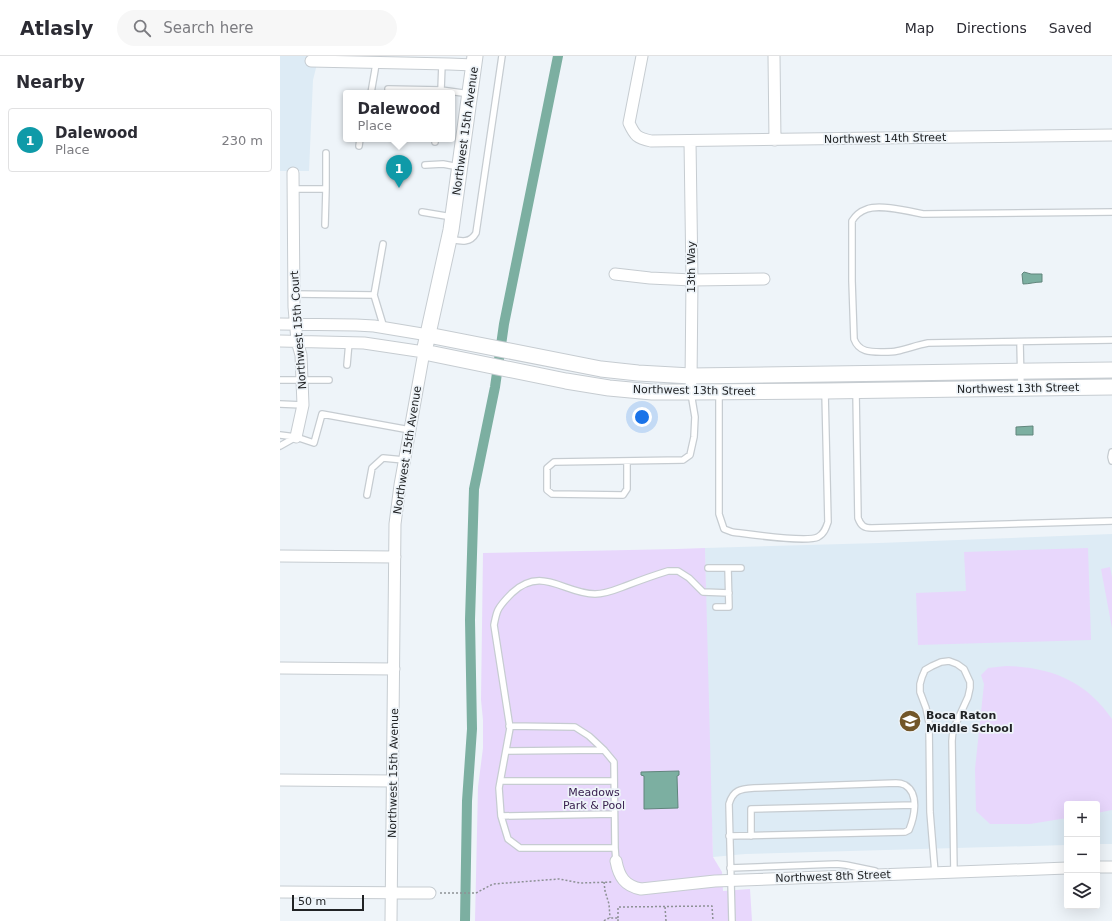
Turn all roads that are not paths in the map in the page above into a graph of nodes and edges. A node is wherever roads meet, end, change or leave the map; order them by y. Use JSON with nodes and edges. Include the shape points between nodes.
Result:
{"nodes":[{"id":1,"x":394,"y":56,"type":"edge"},
{"id":2,"x":502,"y":56,"type":"edge"},
{"id":3,"x":642,"y":56,"type":"edge"},
{"id":4,"x":774,"y":56,"type":"edge"},
{"id":5,"x":310,"y":59,"type":"edge"},
{"id":6,"x":475,"y":61,"type":"edge"},
{"id":7,"x":376,"y":62,"type":"junction"},
{"id":8,"x":404,"y":63,"type":"junction"},
{"id":9,"x":442,"y":64,"type":"junction"},
{"id":10,"x":388,"y":89,"type":"dead end"},
{"id":11,"x":371,"y":90,"type":"edge"},
{"id":12,"x":406,"y":90,"type":"edge"},
{"id":13,"x":441,"y":90,"type":"edge"},
{"id":14,"x":455,"y":93,"type":"edge"},
{"id":15,"x":470,"y":94,"type":"junction"},
{"id":16,"x":1112,"y":135,"type":"edge"},
{"id":17,"x":775,"y":140,"type":"junction"},
{"id":18,"x":690,"y":141,"type":"junction"},
{"id":19,"x":360,"y":142,"type":"edge"},
{"id":20,"x":359,"y":146,"type":"dead end"},
{"id":21,"x":326,"y":153,"type":"dead end"},
{"id":22,"x":424,"y":165,"type":"dead end"},
{"id":23,"x":460,"y":167,"type":"junction"},
{"id":24,"x":293,"y":174,"type":"dead end"},
{"id":25,"x":293,"y":189,"type":"junction"},
{"id":26,"x":326,"y":189,"type":"junction"},
{"id":27,"x":422,"y":212,"type":"dead end"},
{"id":28,"x":1112,"y":212,"type":"edge"},
{"id":29,"x":452,"y":217,"type":"junction"},
{"id":30,"x":326,"y":225,"type":"dead end"},
{"id":31,"x":449,"y":238,"type":"junction"},
{"id":32,"x":383,"y":244,"type":"dead end"},
{"id":33,"x":615,"y":274,"type":"dead end"},
{"id":34,"x":764,"y":279,"type":"dead end"},
{"id":35,"x":692,"y":280,"type":"junction"},
{"id":36,"x":294,"y":294,"type":"junction"},
{"id":37,"x":374,"y":295,"type":"junction"},
{"id":38,"x":280,"y":324,"type":"edge"},
{"id":39,"x":296,"y":324,"type":"junction"},
{"id":40,"x":384,"y":328,"type":"junction"},
{"id":41,"x":428,"y":336,"type":"junction"},
{"id":42,"x":1112,"y":340,"type":"edge"},
{"id":43,"x":280,"y":341,"type":"edge"},
{"id":44,"x":297,"y":341,"type":"junction"},
{"id":45,"x":349,"y":342,"type":"junction"},
{"id":46,"x":1020,"y":342,"type":"junction"},
{"id":47,"x":424,"y":352,"type":"junction"},
{"id":48,"x":347,"y":364,"type":"dead end"},
{"id":49,"x":1112,"y":370,"type":"edge"},
{"id":50,"x":1020,"y":371,"type":"junction"},
{"id":51,"x":691,"y":376,"type":"junction"},
{"id":52,"x":280,"y":380,"type":"edge"},
{"id":53,"x":302,"y":380,"type":"junction"},
{"id":54,"x":329,"y":380,"type":"dead end"},
{"id":55,"x":1112,"y":387,"type":"edge"},
{"id":56,"x":1021,"y":388,"type":"junction"},
{"id":57,"x":856,"y":390,"type":"junction"},
{"id":58,"x":825,"y":391,"type":"junction"},
{"id":59,"x":691,"y":392,"type":"junction"},
{"id":60,"x":719,"y":392,"type":"junction"},
{"id":61,"x":280,"y":404,"type":"edge"},
{"id":62,"x":303,"y":405,"type":"junction"},
{"id":63,"x":410,"y":430,"type":"junction"},
{"id":64,"x":280,"y":435,"type":"edge"},
{"id":65,"x":296,"y":437,"type":"junction"},
{"id":66,"x":280,"y":446,"type":"edge"},
{"id":67,"x":1112,"y":452,"type":"edge"},
{"id":68,"x":404,"y":460,"type":"junction"},
{"id":69,"x":1112,"y":461,"type":"edge"},
{"id":70,"x":627,"y":462,"type":"junction"},
{"id":71,"x":367,"y":495,"type":"dead end"},
{"id":72,"x":1112,"y":521,"type":"edge"},
{"id":73,"x":280,"y":556,"type":"edge"},
{"id":74,"x":395,"y":557,"type":"junction"},
{"id":75,"x":708,"y":568,"type":"dead end"},
{"id":76,"x":728,"y":568,"type":"junction"},
{"id":77,"x":741,"y":568,"type":"dead end"},
{"id":78,"x":729,"y":593,"type":"junction"},
{"id":79,"x":716,"y":607,"type":"dead end"},
{"id":80,"x":280,"y":668,"type":"edge"},
{"id":81,"x":394,"y":669,"type":"junction"},
{"id":82,"x":509,"y":726,"type":"junction"},
{"id":83,"x":604,"y":750,"type":"junction"},
{"id":84,"x":506,"y":751,"type":"junction"},
{"id":85,"x":280,"y":780,"type":"edge"},
{"id":86,"x":392,"y":781,"type":"junction"},
{"id":87,"x":501,"y":781,"type":"junction"},
{"id":88,"x":614,"y":781,"type":"junction"},
{"id":89,"x":914,"y":805,"type":"junction"},
{"id":90,"x":614,"y":814,"type":"junction"},
{"id":91,"x":501,"y":816,"type":"junction"},
{"id":92,"x":729,"y":836,"type":"junction"},
{"id":93,"x":751,"y":836,"type":"junction"},
{"id":94,"x":615,"y":848,"type":"junction"},
{"id":95,"x":616,"y":861,"type":"joint"},
{"id":96,"x":1100,"y":867,"type":"edge"},
{"id":97,"x":1112,"y":867,"type":"edge"},
{"id":98,"x":730,"y":868,"type":"junction"},
{"id":99,"x":1064,"y":868,"type":"edge"},
{"id":100,"x":954,"y":872,"type":"junction"},
{"id":101,"x":935,"y":873,"type":"junction"},
{"id":102,"x":889,"y":874,"type":"junction"},
{"id":103,"x":730,"y":880,"type":"junction"},
{"id":104,"x":280,"y":892,"type":"edge"},
{"id":105,"x":391,"y":893,"type":"junction"},
{"id":106,"x":430,"y":893,"type":"dead end"},
{"id":107,"x":391,"y":921,"type":"edge"},
{"id":108,"x":732,"y":921,"type":"edge"}],
"edges":[{"from":1,"to":8,"type":"lane"},
{"from":2,"to":31,"type":"lane","via":[[476,233],[468,241]]},
{"from":3,"to":18,"type":"street","name":"Northwest 14th Street","via":[[629,123],[633,133],[641,139],[651,141]]},
{"from":4,"to":17,"type":"street"},
{"from":5,"to":7,"type":"street"},
{"from":6,"to":9,"type":"street"},
{"from":6,"to":15,"type":"street","name":"Northwest 15th Avenue"},
{"from":7,"to":8,"type":"street"},
{"from":7,"to":11,"type":"lane"},
{"from":8,"to":9,"type":"street"},
{"from":9,"to":13,"type":"lane"},
{"from":10,"to":12,"type":"lane"},
{"from":14,"to":15,"type":"lane"},
{"from":15,"to":23,"type":"street","name":"Northwest 15th Avenue"},
{"from":16,"to":17,"type":"street","name":"Northwest 14th Street"},
{"from":17,"to":18,"type":"street","name":"Northwest 14th Street"},
{"from":18,"to":35,"type":"street","name":"13th Way"},
{"from":19,"to":20,"type":"lane"},
{"from":21,"to":26,"type":"lane"},
{"from":22,"to":23,"type":"lane","via":[[443,164]]},
{"from":23,"to":29,"type":"street","name":"Northwest 15th Avenue"},
{"from":24,"to":25,"type":"street","name":"Northwest 15th Court"},
{"from":25,"to":26,"type":"lane"},
{"from":25,"to":36,"type":"street","name":"Northwest 15th Court"},
{"from":26,"to":30,"type":"lane"},
{"from":27,"to":29,"type":"lane"},
{"from":28,"to":46,"type":"lane","via":[[923,214],[874,208],[863,211],[852,221],[854,340],[859,347],[867,352],[896,352],[928,343]]},
{"from":29,"to":31,"type":"street","name":"Northwest 15th Avenue"},
{"from":31,"to":41,"type":"street","name":"Northwest 15th Avenue"},
{"from":32,"to":37,"type":"lane"},
{"from":33,"to":35,"type":"street"},
{"from":34,"to":35,"type":"street"},
{"from":35,"to":51,"type":"street","name":"13th Way"},
{"from":36,"to":37,"type":"lane"},
{"from":36,"to":39,"type":"street","name":"Northwest 15th Court"},
{"from":37,"to":40,"type":"lane"},
{"from":38,"to":39,"type":"street","name":"Northwest 13th Street"},
{"from":39,"to":40,"type":"street","name":"Northwest 13th Street"},
{"from":39,"to":44,"type":"street","name":"Northwest 15th Court"},
{"from":40,"to":41,"type":"street","name":"Northwest 13th Street"},
{"from":41,"to":47,"type":"street","name":"Northwest 15th Avenue"},
{"from":41,"to":51,"type":"street","name":"Northwest 13th Street","via":[[601,369]]},
{"from":42,"to":46,"type":"lane"},
{"from":43,"to":44,"type":"street","name":"Northwest 13th Street"},
{"from":44,"to":45,"type":"street","name":"Northwest 13th Street"},
{"from":44,"to":53,"type":"street","name":"Northwest 15th Court","via":[[301,356]]},
{"from":45,"to":47,"type":"street","name":"Northwest 13th Street"},
{"from":45,"to":48,"type":"lane"},
{"from":46,"to":50,"type":"lane"},
{"from":47,"to":59,"type":"street","name":"Northwest 13th Street","via":[[609,388]]},
{"from":47,"to":63,"type":"street","name":"Northwest 15th Avenue"},
{"from":49,"to":50,"type":"street","name":"Northwest 13th Street"},
{"from":50,"to":51,"type":"street","name":"Northwest 13th Street"},
{"from":50,"to":56,"type":"lane"},
{"from":51,"to":59,"type":"street","name":"13th Way"},
{"from":52,"to":53,"type":"lane"},
{"from":53,"to":54,"type":"lane"},
{"from":53,"to":62,"type":"street","name":"Northwest 15th Court"},
{"from":55,"to":56,"type":"street","name":"Northwest 13th Street"},
{"from":56,"to":57,"type":"street","name":"Northwest 13th Street"},
{"from":57,"to":58,"type":"street","name":"Northwest 13th Street"},
{"from":57,"to":72,"type":"lane","via":[[858,518],[865,528]]},
{"from":58,"to":60,"type":"street","name":"Northwest 13th Street"},
{"from":58,"to":60,"type":"lane","via":[[828,522],[825,531],[818,537],[805,540],[724,529],[719,514]]},
{"from":59,"to":60,"type":"street","name":"Northwest 13th Street"},
{"from":59,"to":70,"type":"lane","via":[[695,417],[690,455],[683,460]]},
{"from":61,"to":62,"type":"lane"},
{"from":62,"to":65,"type":"street","name":"Northwest 15th Court"},
{"from":63,"to":65,"type":"lane","via":[[322,414],[314,443]]},
{"from":63,"to":68,"type":"street","name":"Northwest 15th Avenue"},
{"from":64,"to":65,"type":"lane"},
{"from":65,"to":66,"type":"lane"},
{"from":67,"to":69,"type":"lane"},
{"from":68,"to":71,"type":"lane","via":[[383,458],[372,468]]},
{"from":68,"to":74,"type":"street","name":"Northwest 15th Avenue","via":[[397,504]]},
{"from":70,"to":70,"type":"lane","via":[[554,462],[547,468],[547,490],[552,494],[623,495],[627,489]]},
{"from":73,"to":74,"type":"street"},
{"from":74,"to":81,"type":"street","name":"Northwest 15th Avenue"},
{"from":75,"to":76,"type":"lane"},
{"from":76,"to":77,"type":"lane"},
{"from":76,"to":78,"type":"lane"},
{"from":78,"to":79,"type":"lane","via":[[729,607]]},
{"from":78,"to":82,"type":"lane","via":[[703,592],[690,578],[678,571],[668,570],[606,593],[578,591],[544,581],[531,581],[519,586],[498,609],[494,624]]},
{"from":80,"to":81,"type":"street"},
{"from":81,"to":86,"type":"street","name":"Northwest 15th Avenue"},
{"from":82,"to":83,"type":"lane","via":[[575,727]]},
{"from":82,"to":84,"type":"lane"},
{"from":83,"to":84,"type":"lane"},
{"from":83,"to":88,"type":"lane","via":[[614,762]]},
{"from":84,"to":87,"type":"lane"},
{"from":85,"to":86,"type":"street"},
{"from":86,"to":105,"type":"street","name":"Northwest 15th Avenue"},
{"from":87,"to":88,"type":"lane"},
{"from":87,"to":91,"type":"lane"},
{"from":88,"to":90,"type":"lane"},
{"from":89,"to":92,"type":"lane","via":[[911,792],[905,785],[896,783],[743,789],[735,792],[729,804]]},
{"from":89,"to":93,"type":"lane","via":[[911,825],[905,832]]},
{"from":89,"to":93,"type":"lane","via":[[751,809]]},
{"from":90,"to":91,"type":"lane"},
{"from":90,"to":94,"type":"lane"},
{"from":91,"to":94,"type":"lane","via":[[508,839],[520,848]]},
{"from":92,"to":93,"type":"lane"},
{"from":92,"to":98,"type":"lane"},
{"from":94,"to":95,"type":"lane"},
{"from":95,"to":103,"type":"street","name":"Northwest 8th Street","via":[[623,880],[634,888]]},
{"from":96,"to":97,"type":"street"},
{"from":98,"to":102,"type":"lane","via":[[837,864]]},
{"from":98,"to":103,"type":"lane"},
{"from":99,"to":100,"type":"street","name":"Northwest 8th Street"},
{"from":100,"to":101,"type":"street","name":"Northwest 8th Street"},
{"from":100,"to":101,"type":"lane","via":[[952,741],[953,730],[968,697],[970,682],[964,669],[950,661],[941,662],[925,670],[920,684],[929,723],[930,812]]},
{"from":101,"to":102,"type":"street","name":"Northwest 8th Street"},
{"from":102,"to":103,"type":"street","name":"Northwest 8th Street"},
{"from":103,"to":108,"type":"lane"},
{"from":104,"to":105,"type":"street"},
{"from":105,"to":106,"type":"street"},
{"from":105,"to":107,"type":"street","name":"Northwest 15th Avenue"}]}
